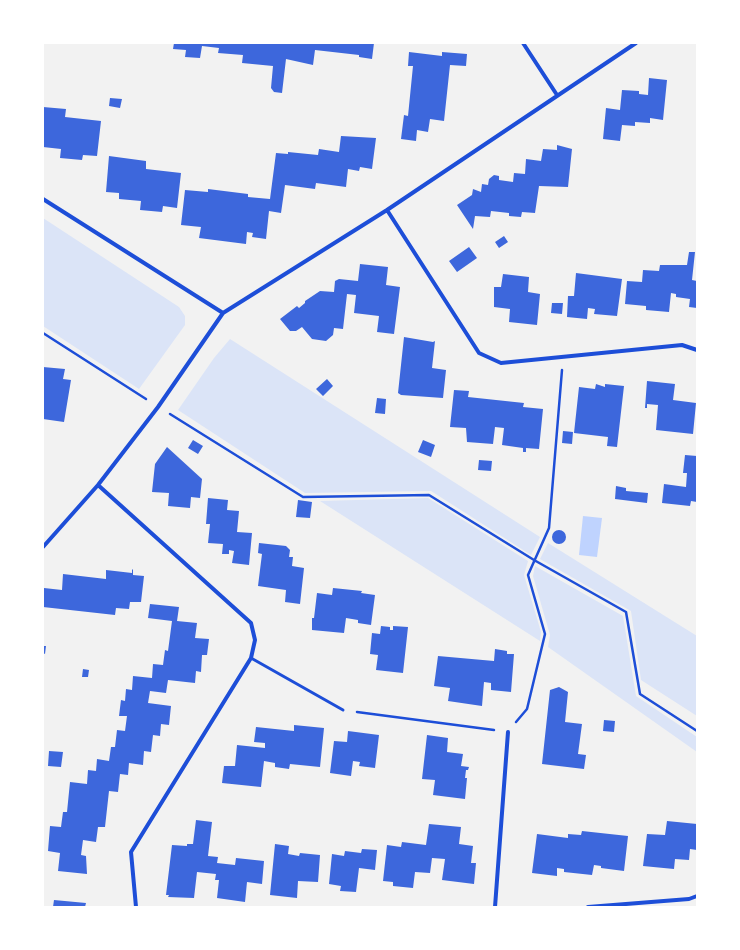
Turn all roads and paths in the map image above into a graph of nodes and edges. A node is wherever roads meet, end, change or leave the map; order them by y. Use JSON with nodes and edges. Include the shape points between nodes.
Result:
{"nodes":[{"id":1,"x":523,"y":43,"type":"edge"},
{"id":2,"x":636,"y":43,"type":"edge"},
{"id":3,"x":557,"y":95,"type":"junction"},
{"id":4,"x":43,"y":199,"type":"edge"},
{"id":5,"x":387,"y":210,"type":"junction"},
{"id":6,"x":223,"y":312,"type":"junction"},
{"id":7,"x":43,"y":333,"type":"edge"},
{"id":8,"x":697,"y":350,"type":"edge"},
{"id":9,"x":563,"y":358,"type":"junction"},
{"id":10,"x":158,"y":407,"type":"junction"},
{"id":11,"x":98,"y":485,"type":"junction"},
{"id":12,"x":43,"y":547,"type":"edge"},
{"id":13,"x":534,"y":560,"type":"junction"},
{"id":14,"x":251,"y":658,"type":"junction"},
{"id":15,"x":343,"y":710,"type":"joint"},
{"id":16,"x":697,"y":731,"type":"edge"},
{"id":17,"x":508,"y":732,"type":"junction"},
{"id":18,"x":697,"y":896,"type":"edge"},
{"id":19,"x":136,"y":907,"type":"edge"},
{"id":20,"x":495,"y":907,"type":"edge"},
{"id":21,"x":588,"y":907,"type":"edge"}],
"edges":[{"from":1,"to":3,"type":"street"},
{"from":2,"to":3,"type":"street"},
{"from":3,"to":5,"type":"street"},
{"from":4,"to":6,"type":"street"},
{"from":5,"to":6,"type":"street"},
{"from":5,"to":9,"type":"street","via":[[479,353],[501,363]]},
{"from":6,"to":10,"type":"street"},
{"from":7,"to":10,"type":"path"},
{"from":8,"to":9,"type":"street","via":[[682,345]]},
{"from":9,"to":13,"type":"path","via":[[549,528]]},
{"from":10,"to":11,"type":"street"},
{"from":10,"to":13,"type":"path","via":[[303,497],[429,495]]},
{"from":11,"to":12,"type":"street"},
{"from":11,"to":14,"type":"street","via":[[251,624],[255,640]]},
{"from":13,"to":16,"type":"path","via":[[626,612],[640,694]]},
{"from":13,"to":17,"type":"path","via":[[528,575],[545,634],[527,709]]},
{"from":14,"to":15,"type":"lane"},
{"from":14,"to":19,"type":"street","via":[[130,852]]},
{"from":15,"to":17,"type":"path"},
{"from":17,"to":20,"type":"street"},
{"from":18,"to":21,"type":"street","via":[[689,899]]}]}
